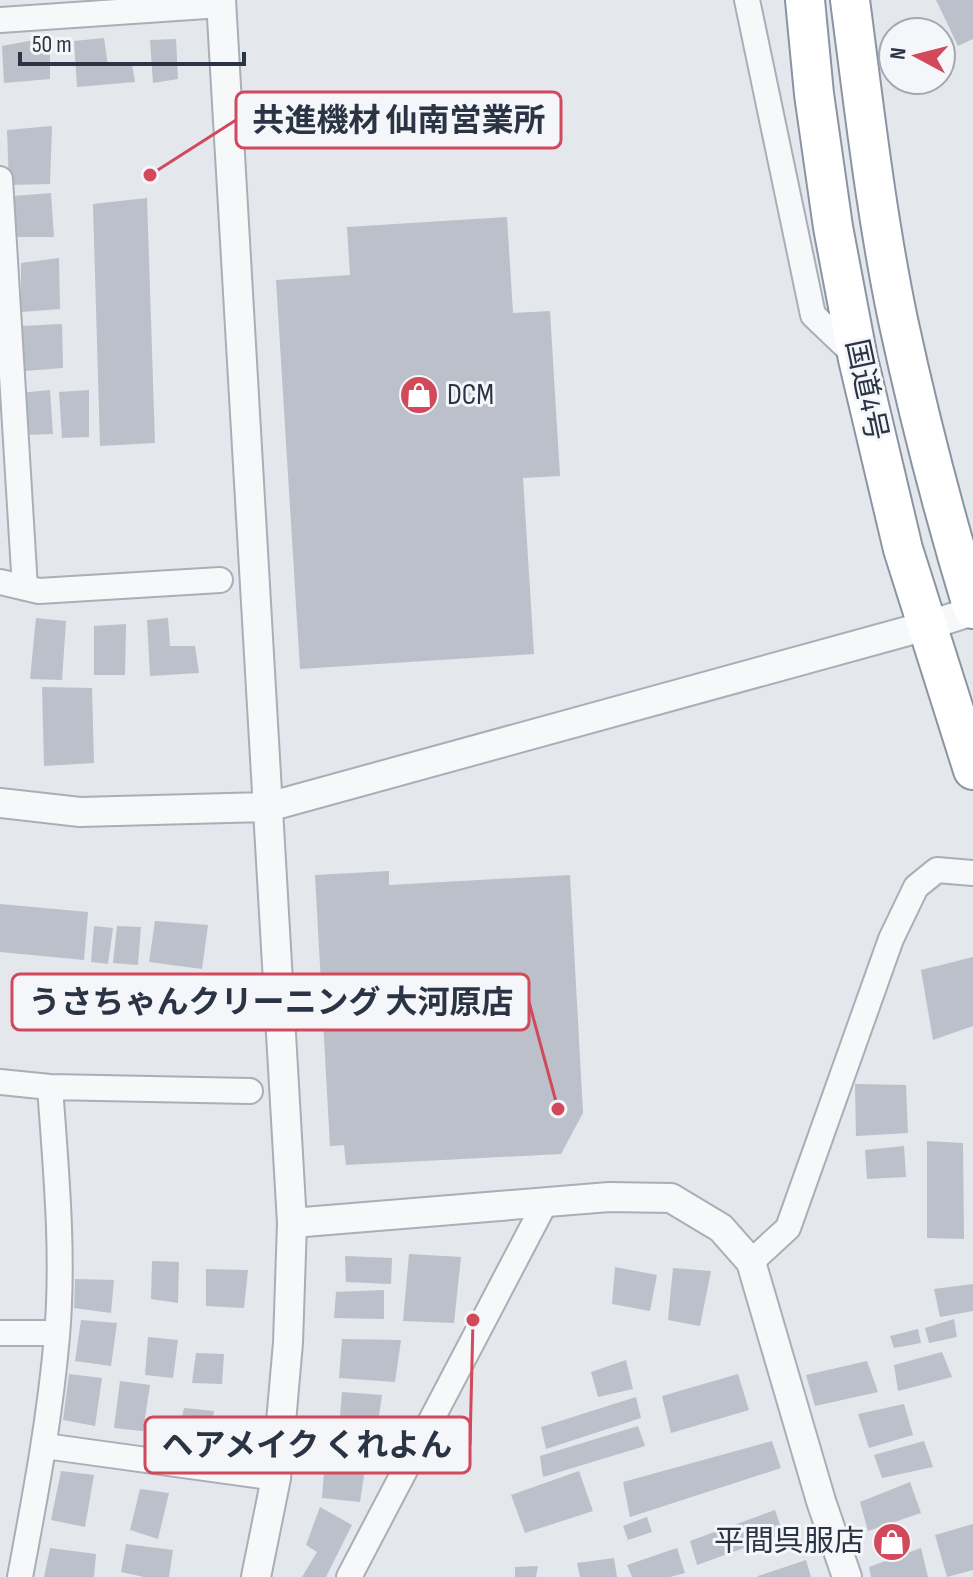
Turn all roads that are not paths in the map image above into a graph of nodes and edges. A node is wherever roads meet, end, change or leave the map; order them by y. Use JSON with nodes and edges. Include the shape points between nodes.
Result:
{"nodes":[{"id":1,"x":747,"y":0,"type":"edge"},
{"id":2,"x":805,"y":0,"type":"edge"},
{"id":3,"x":850,"y":0,"type":"edge"},
{"id":4,"x":221,"y":2,"type":"edge"},
{"id":5,"x":0,"y":20,"type":"edge"},
{"id":6,"x":0,"y":179,"type":"edge"},
{"id":7,"x":858,"y":359,"type":"junction"},
{"id":8,"x":6,"y":370,"type":"edge"},
{"id":9,"x":220,"y":580,"type":"dead end"},
{"id":10,"x":0,"y":582,"type":"edge"},
{"id":11,"x":25,"y":588,"type":"junction"},
{"id":12,"x":973,"y":610,"type":"edge"},
{"id":13,"x":926,"y":626,"type":"junction"},
{"id":14,"x":973,"y":770,"type":"edge"},
{"id":15,"x":0,"y":803,"type":"edge"},
{"id":16,"x":268,"y":807,"type":"junction"},
{"id":17,"x":973,"y":873,"type":"edge"},
{"id":18,"x":0,"y":1082,"type":"edge"},
{"id":19,"x":50,"y":1087,"type":"junction"},
{"id":20,"x":250,"y":1091,"type":"dead end"},
{"id":21,"x":545,"y":1203,"type":"junction"},
{"id":22,"x":292,"y":1223,"type":"junction"},
{"id":23,"x":751,"y":1262,"type":"junction"},
{"id":24,"x":0,"y":1333,"type":"edge"},
{"id":25,"x":57,"y":1333,"type":"junction"},
{"id":26,"x":45,"y":1446,"type":"junction"},
{"id":27,"x":276,"y":1478,"type":"junction"},
{"id":28,"x":20,"y":1577,"type":"edge"},
{"id":29,"x":256,"y":1577,"type":"edge"},
{"id":30,"x":349,"y":1577,"type":"edge"},
{"id":31,"x":847,"y":1577,"type":"edge"}],
"edges":[{"from":1,"to":7,"type":"street","via":[[813,315]]},
{"from":2,"to":7,"type":"highway","name":"国道4号","via":[[833,227]]},
{"from":3,"to":12,"type":"highway","name":"国道4号","via":[[898,318]]},
{"from":4,"to":5,"type":"street"},
{"from":4,"to":16,"type":"street"},
{"from":6,"to":8,"type":"street"},
{"from":7,"to":13,"type":"highway","name":"国道4号"},
{"from":8,"to":11,"type":"street"},
{"from":9,"to":11,"type":"street"},
{"from":10,"to":11,"type":"street"},
{"from":12,"to":13,"type":"street"},
{"from":13,"to":14,"type":"highway","name":"国道4号"},
{"from":13,"to":16,"type":"street"},
{"from":15,"to":16,"type":"street","via":[[80,812]]},
{"from":16,"to":22,"type":"street"},
{"from":17,"to":23,"type":"street","via":[[937,870],[916,887],[891,939],[788,1228]]},
{"from":18,"to":19,"type":"street"},
{"from":19,"to":20,"type":"street"},
{"from":19,"to":25,"type":"street","via":[[59,1216]]},
{"from":21,"to":22,"type":"street"},
{"from":21,"to":23,"type":"street","via":[[671,1198],[721,1228]]},
{"from":21,"to":30,"type":"street"},
{"from":22,"to":27,"type":"street"},
{"from":23,"to":31,"type":"street"},
{"from":24,"to":25,"type":"street"},
{"from":25,"to":26,"type":"street"},
{"from":26,"to":27,"type":"street"},
{"from":26,"to":28,"type":"street"},
{"from":27,"to":29,"type":"street"}]}
